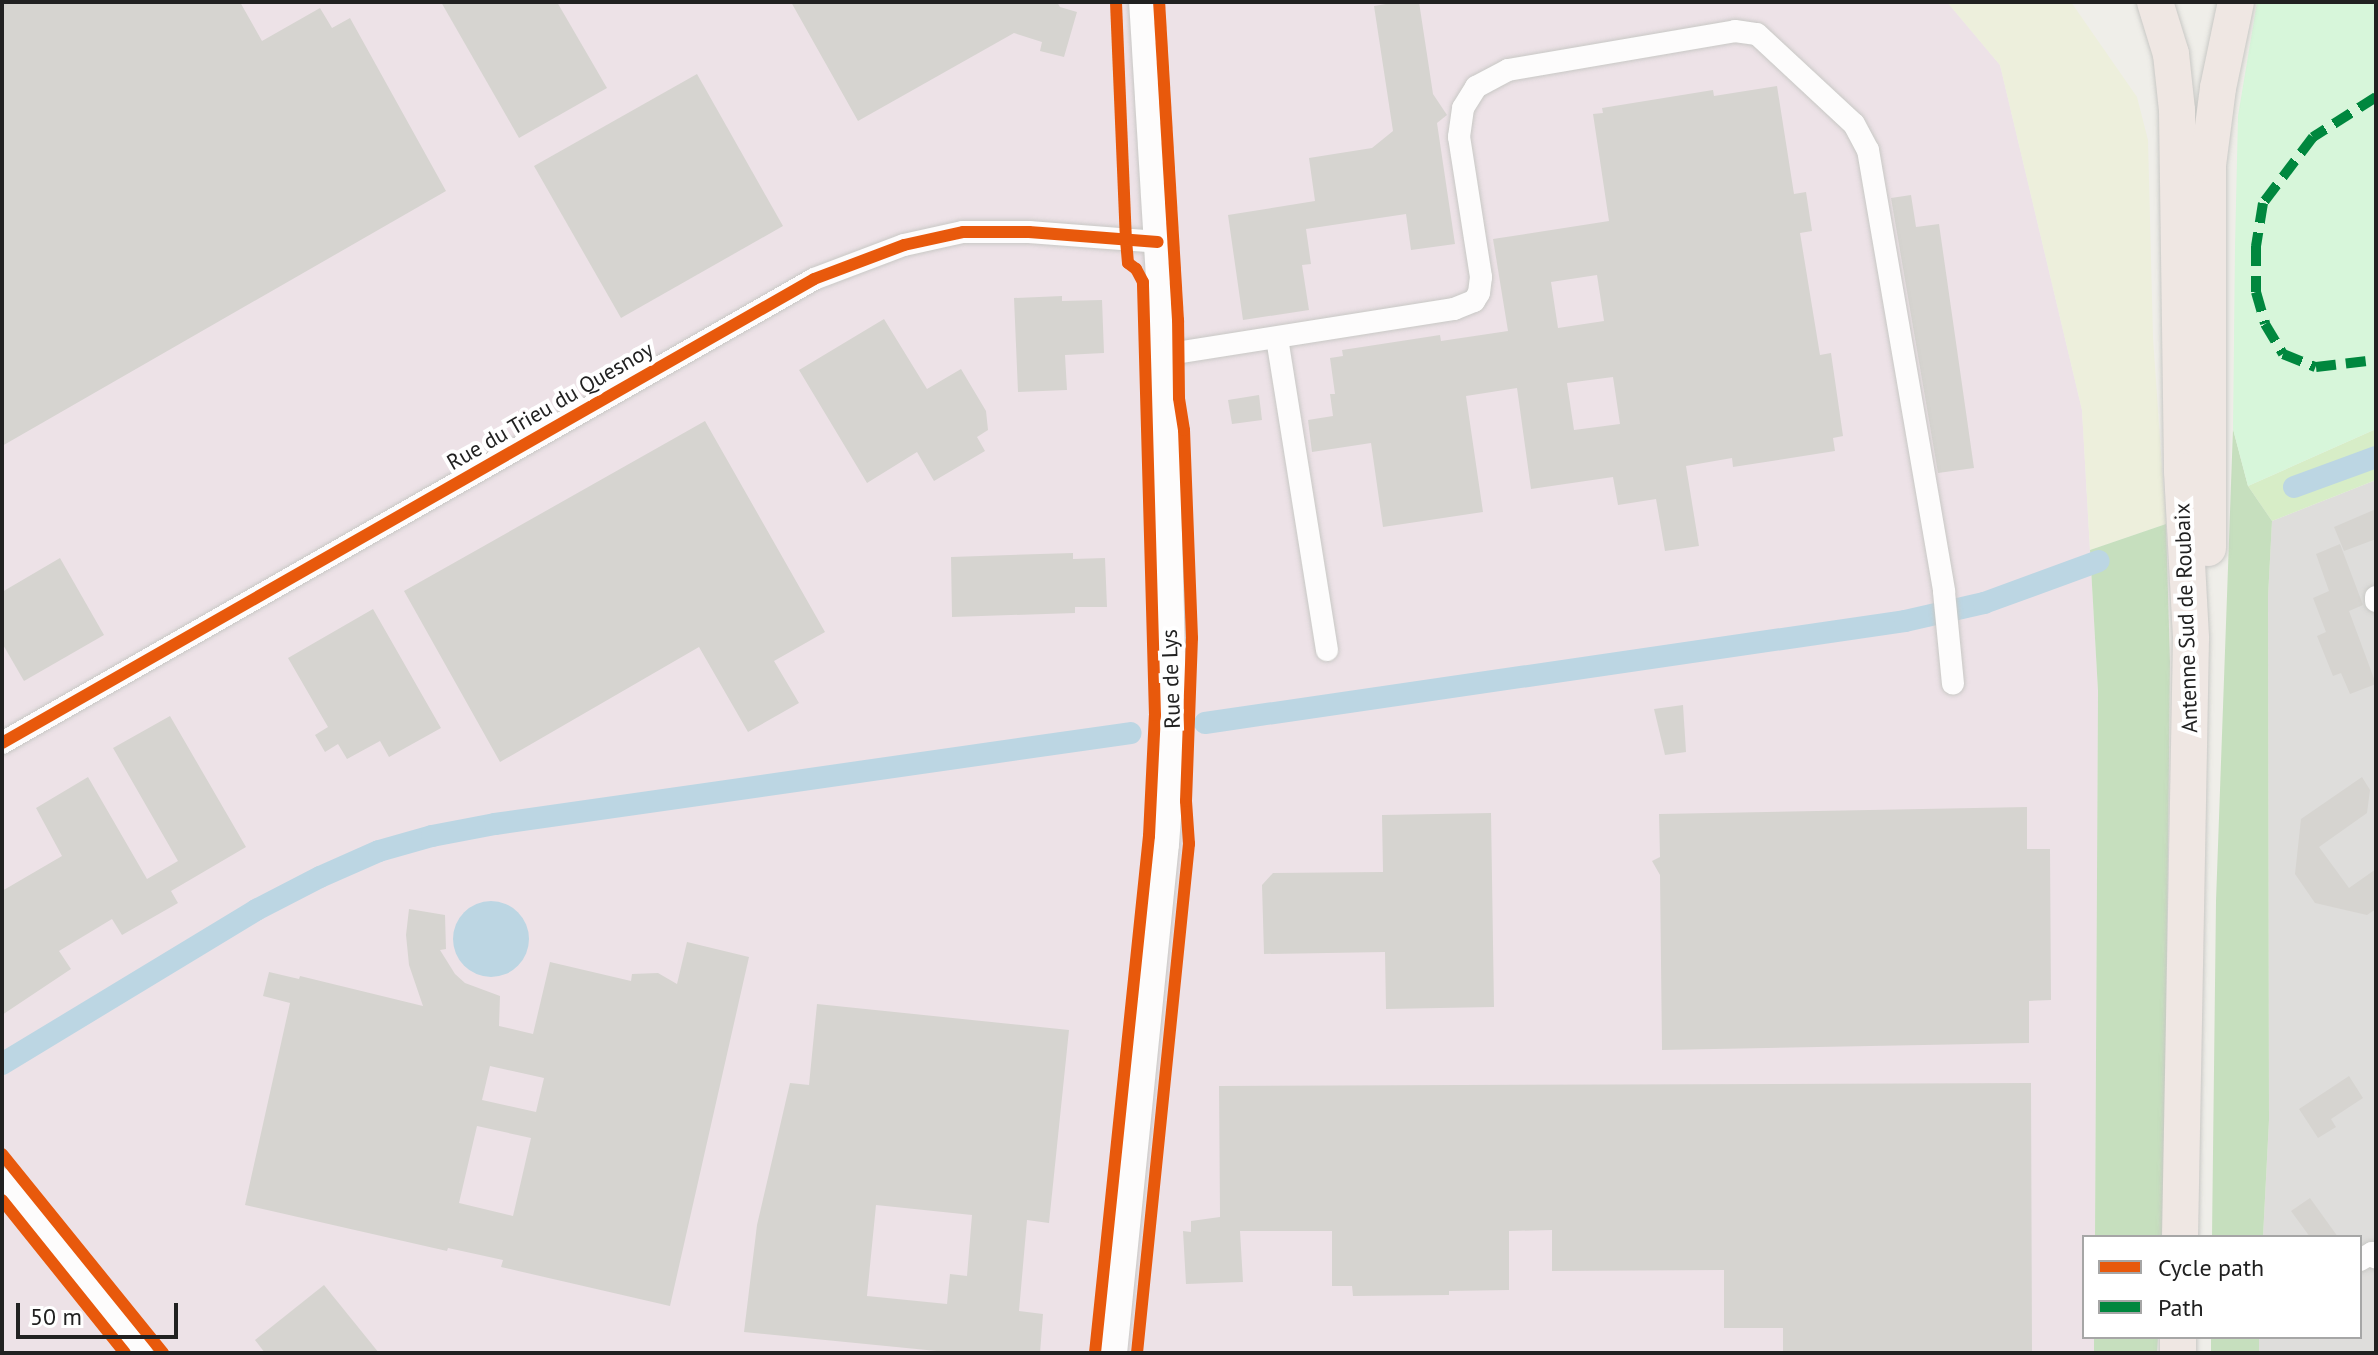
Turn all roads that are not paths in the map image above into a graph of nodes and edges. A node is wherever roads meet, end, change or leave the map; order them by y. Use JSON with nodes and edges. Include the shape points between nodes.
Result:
{"nodes":[{"id":1,"x":1143,"y":2,"type":"edge"},
{"id":2,"x":2155,"y":2,"type":"edge"},
{"id":3,"x":2236,"y":2,"type":"edge"},
{"id":4,"x":1158,"y":242,"type":"junction"},
{"id":5,"x":1277,"y":338,"type":"junction"},
{"id":6,"x":1163,"y":355,"type":"junction"},
{"id":7,"x":1327,"y":650,"type":"dead end"},
{"id":8,"x":1953,"y":684,"type":"dead end"},
{"id":9,"x":2,"y":743,"type":"edge"},
{"id":10,"x":2,"y":1179,"type":"edge"},
{"id":11,"x":2180,"y":1235,"type":"edge"},
{"id":12,"x":2195,"y":1235,"type":"edge"},
{"id":13,"x":142,"y":1353,"type":"edge"},
{"id":14,"x":1113,"y":1353,"type":"edge"}],
"edges":[{"from":1,"to":4,"type":"street","name":"Rue de Lys"},
{"from":2,"to":11,"type":"highway","name":"Antenne Sud de Roubaix","via":[[2171,54],[2177,110],[2181,457],[2191,638]]},
{"from":3,"to":12,"type":"highway","name":"Antenne Sud de Roubaix","via":[[2208,165],[2208,592]]},
{"from":4,"to":6,"type":"street","name":"Rue de Lys"},
{"from":4,"to":9,"type":"street","name":"Rue du Trieu du Quesnoy","via":[[963,232],[904,245],[814,279]]},
{"from":5,"to":6,"type":"street"},
{"from":5,"to":7,"type":"street"},
{"from":5,"to":8,"type":"street","via":[[1454,309],[1474,301],[1481,277],[1460,122],[1468,98],[1485,79],[1508,70],[1735,31],[1757,34],[1864,139],[1944,592]]},
{"from":6,"to":14,"type":"street","name":"Rue de Lys","via":[[1173,714],[1170,786]]},
{"from":10,"to":13,"type":"street"}]}
